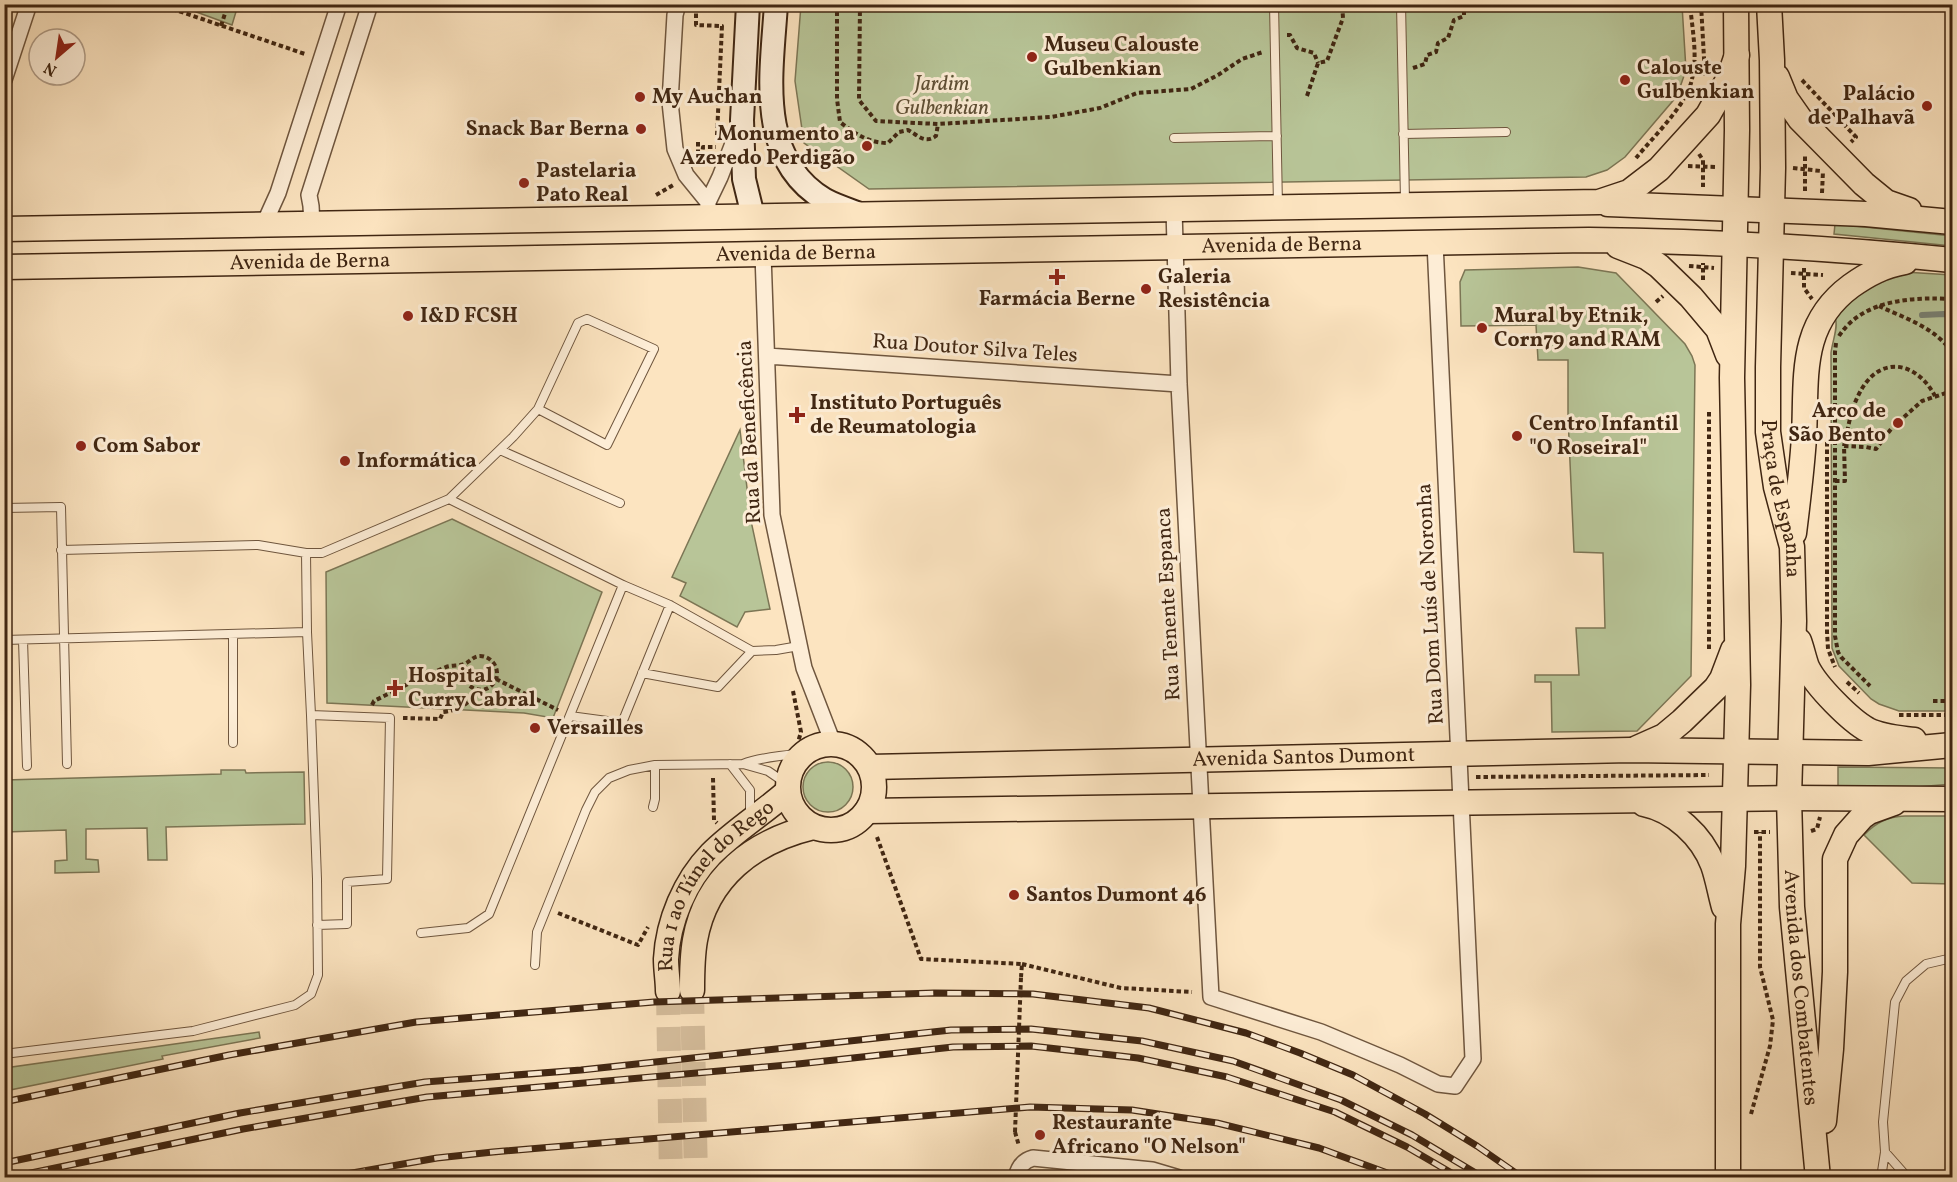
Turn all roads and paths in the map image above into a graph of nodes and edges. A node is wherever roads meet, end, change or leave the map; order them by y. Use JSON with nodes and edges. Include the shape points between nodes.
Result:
{"nodes":[{"id":1,"x":29,"y":4,"type":"edge"},
{"id":2,"x":228,"y":4,"type":"edge"},
{"id":3,"x":339,"y":4,"type":"edge"},
{"id":4,"x":370,"y":4,"type":"edge"},
{"id":5,"x":678,"y":4,"type":"edge"},
{"id":6,"x":738,"y":4,"type":"edge"},
{"id":7,"x":776,"y":4,"type":"edge"},
{"id":8,"x":837,"y":4,"type":"edge"},
{"id":9,"x":860,"y":4,"type":"edge"},
{"id":10,"x":1274,"y":4,"type":"edge"},
{"id":11,"x":1342,"y":4,"type":"edge"},
{"id":12,"x":1401,"y":4,"type":"edge"},
{"id":13,"x":1464,"y":4,"type":"edge"},
{"id":14,"x":1668,"y":4,"type":"edge"},
{"id":15,"x":1690,"y":4,"type":"edge"},
{"id":16,"x":1701,"y":4,"type":"edge"},
{"id":17,"x":1736,"y":4,"type":"edge"},
{"id":18,"x":1769,"y":4,"type":"edge"},
{"id":19,"x":161,"y":5,"type":"edge"},
{"id":20,"x":1599,"y":5,"type":"edge"},
{"id":21,"x":1646,"y":5,"type":"edge"},
{"id":22,"x":747,"y":16,"type":"edge"},
{"id":23,"x":696,"y":17,"type":"dead end"},
{"id":24,"x":221,"y":26,"type":"junction"},
{"id":25,"x":1275,"y":35,"type":"junction"},
{"id":26,"x":1275,"y":48,"type":"junction"},
{"id":27,"x":1737,"y":55,"type":"junction"},
{"id":28,"x":321,"y":59,"type":"junction"},
{"id":29,"x":1772,"y":60,"type":"junction"},
{"id":30,"x":1318,"y":63,"type":"junction"},
{"id":31,"x":1402,"y":68,"type":"junction"},
{"id":32,"x":5,"y":74,"type":"edge"},
{"id":33,"x":1705,"y":76,"type":"dead end"},
{"id":34,"x":1307,"y":96,"type":"dead end"},
{"id":35,"x":742,"y":120,"type":"junction"},
{"id":36,"x":938,"y":124,"type":"junction"},
{"id":37,"x":1506,"y":132,"type":"dead end"},
{"id":38,"x":1403,"y":134,"type":"junction"},
{"id":39,"x":1277,"y":136,"type":"junction"},
{"id":40,"x":1174,"y":138,"type":"dead end"},
{"id":41,"x":698,"y":142,"type":"dead end"},
{"id":42,"x":1805,"y":156,"type":"dead end"},
{"id":43,"x":1630,"y":165,"type":"dead end"},
{"id":44,"x":686,"y":175,"type":"junction"},
{"id":45,"x":653,"y":196,"type":"dead end"},
{"id":46,"x":1588,"y":202,"type":"junction"},
{"id":47,"x":1405,"y":205,"type":"junction"},
{"id":48,"x":1278,"y":207,"type":"junction"},
{"id":49,"x":708,"y":209,"type":"junction"},
{"id":50,"x":1174,"y":209,"type":"junction"},
{"id":51,"x":1735,"y":209,"type":"junction"},
{"id":52,"x":1772,"y":211,"type":"junction"},
{"id":53,"x":1804,"y":212,"type":"junction"},
{"id":54,"x":861,"y":214,"type":"junction"},
{"id":55,"x":753,"y":216,"type":"junction"},
{"id":56,"x":1953,"y":221,"type":"edge"},
{"id":57,"x":264,"y":224,"type":"junction"},
{"id":58,"x":312,"y":224,"type":"junction"},
{"id":59,"x":4,"y":229,"type":"edge"},
{"id":60,"x":1589,"y":240,"type":"junction"},
{"id":61,"x":1435,"y":243,"type":"junction"},
{"id":62,"x":1734,"y":244,"type":"junction"},
{"id":63,"x":1771,"y":246,"type":"junction"},
{"id":64,"x":1175,"y":248,"type":"junction"},
{"id":65,"x":1804,"y":248,"type":"junction"},
{"id":66,"x":763,"y":254,"type":"junction"},
{"id":67,"x":1951,"y":260,"type":"edge"},
{"id":68,"x":4,"y":267,"type":"edge"},
{"id":69,"x":1953,"y":299,"type":"edge"},
{"id":70,"x":1879,"y":306,"type":"junction"},
{"id":71,"x":1824,"y":312,"type":"junction"},
{"id":72,"x":1953,"y":353,"type":"edge"},
{"id":73,"x":767,"y":356,"type":"junction"},
{"id":74,"x":1732,"y":378,"type":"junction"},
{"id":75,"x":1179,"y":384,"type":"junction"},
{"id":76,"x":1953,"y":391,"type":"edge"},
{"id":77,"x":1935,"y":396,"type":"junction"},
{"id":78,"x":538,"y":410,"type":"junction"},
{"id":79,"x":1904,"y":417,"type":"dead end"},
{"id":80,"x":1892,"y":429,"type":"dead end"},
{"id":81,"x":1827,"y":437,"type":"dead end"},
{"id":82,"x":1844,"y":446,"type":"junction"},
{"id":83,"x":500,"y":450,"type":"junction"},
{"id":84,"x":1834,"y":481,"type":"junction"},
{"id":85,"x":449,"y":498,"type":"junction"},
{"id":86,"x":620,"y":503,"type":"dead end"},
{"id":87,"x":4,"y":508,"type":"edge"},
{"id":88,"x":1792,"y":546,"type":"junction"},
{"id":89,"x":61,"y":550,"type":"junction"},
{"id":90,"x":306,"y":553,"type":"junction"},
{"id":91,"x":623,"y":585,"type":"junction"},
{"id":92,"x":670,"y":605,"type":"junction"},
{"id":93,"x":1794,"y":621,"type":"junction"},
{"id":94,"x":307,"y":632,"type":"junction"},
{"id":95,"x":233,"y":634,"type":"junction"},
{"id":96,"x":1738,"y":636,"type":"junction"},
{"id":97,"x":63,"y":639,"type":"junction"},
{"id":98,"x":4,"y":640,"type":"edge"},
{"id":99,"x":23,"y":640,"type":"junction"},
{"id":100,"x":799,"y":646,"type":"junction"},
{"id":101,"x":752,"y":651,"type":"junction"},
{"id":102,"x":465,"y":664,"type":"junction"},
{"id":103,"x":642,"y":674,"type":"junction"},
{"id":104,"x":1841,"y":675,"type":"dead end"},
{"id":105,"x":496,"y":679,"type":"junction"},
{"id":106,"x":1846,"y":680,"type":"dead end"},
{"id":107,"x":1870,"y":686,"type":"dead end"},
{"id":108,"x":477,"y":690,"type":"junction"},
{"id":109,"x":792,"y":690,"type":"dead end"},
{"id":110,"x":1861,"y":695,"type":"dead end"},
{"id":111,"x":1933,"y":701,"type":"dead end"},
{"id":112,"x":1953,"y":701,"type":"edge"},
{"id":113,"x":311,"y":715,"type":"junction"},
{"id":114,"x":1896,"y":715,"type":"dead end"},
{"id":115,"x":1953,"y":715,"type":"edge"},
{"id":116,"x":570,"y":716,"type":"junction"},
{"id":117,"x":366,"y":717,"type":"junction"},
{"id":118,"x":390,"y":718,"type":"junction"},
{"id":119,"x":233,"y":743,"type":"dead end"},
{"id":120,"x":833,"y":743,"type":"junction"},
{"id":121,"x":1949,"y":745,"type":"edge"},
{"id":122,"x":800,"y":748,"type":"junction"},
{"id":123,"x":1630,"y":750,"type":"junction"},
{"id":124,"x":1736,"y":752,"type":"junction"},
{"id":125,"x":1789,"y":752,"type":"junction"},
{"id":126,"x":1459,"y":753,"type":"junction"},
{"id":127,"x":1198,"y":759,"type":"junction"},
{"id":128,"x":67,"y":764,"type":"dead end"},
{"id":129,"x":730,"y":764,"type":"junction"},
{"id":130,"x":743,"y":764,"type":"junction"},
{"id":131,"x":655,"y":765,"type":"junction"},
{"id":132,"x":713,"y":765,"type":"junction"},
{"id":133,"x":27,"y":766,"type":"dead end"},
{"id":134,"x":870,"y":767,"type":"junction"},
{"id":135,"x":1709,"y":775,"type":"dead end"},
{"id":136,"x":1474,"y":777,"type":"dead end"},
{"id":137,"x":787,"y":788,"type":"junction"},
{"id":138,"x":1789,"y":798,"type":"junction"},
{"id":139,"x":1735,"y":799,"type":"junction"},
{"id":140,"x":1917,"y":799,"type":"junction"},
{"id":141,"x":1953,"y":799,"type":"edge"},
{"id":142,"x":1630,"y":801,"type":"junction"},
{"id":143,"x":1461,"y":804,"type":"junction"},
{"id":144,"x":1200,"y":806,"type":"junction"},
{"id":145,"x":653,"y":807,"type":"dead end"},
{"id":146,"x":867,"y":810,"type":"junction"},
{"id":147,"x":750,"y":821,"type":"junction"},
{"id":148,"x":813,"y":827,"type":"junction"},
{"id":149,"x":708,"y":828,"type":"dead end"},
{"id":150,"x":1760,"y":832,"type":"dead end"},
{"id":151,"x":877,"y":837,"type":"dead end"},
{"id":152,"x":547,"y":908,"type":"junction"},
{"id":153,"x":650,"y":924,"type":"dead end"},
{"id":154,"x":1728,"y":924,"type":"junction"},
{"id":155,"x":317,"y":925,"type":"junction"},
{"id":156,"x":421,"y":933,"type":"dead end"},
{"id":157,"x":1953,"y":958,"type":"edge"},
{"id":158,"x":535,"y":964,"type":"dead end"},
{"id":159,"x":1022,"y":964,"type":"junction"},
{"id":160,"x":692,"y":990,"type":"tunnel mouth"},
{"id":161,"x":668,"y":992,"type":"tunnel mouth"},
{"id":162,"x":1192,"y":992,"type":"dead end"},
{"id":163,"x":1211,"y":996,"type":"joint"},
{"id":164,"x":4,"y":1054,"type":"edge"},
{"id":165,"x":1750,"y":1118,"type":"dead end"},
{"id":166,"x":1015,"y":1132,"type":"dead end"},
{"id":167,"x":1885,"y":1152,"type":"junction"},
{"id":168,"x":1818,"y":1175,"type":"edge"},
{"id":169,"x":1016,"y":1178,"type":"edge"},
{"id":170,"x":1179,"y":1178,"type":"edge"},
{"id":171,"x":1728,"y":1178,"type":"edge"},
{"id":172,"x":1881,"y":1178,"type":"edge"},
{"id":173,"x":1908,"y":1178,"type":"edge"}],
"edges":[{"from":1,"to":32,"type":"street"},
{"from":2,"to":24,"type":"path"},
{"from":3,"to":28,"type":"street"},
{"from":4,"to":58,"type":"street","via":[[309,195]]},
{"from":5,"to":44,"type":"street","via":[[670,102],[675,149]]},
{"from":6,"to":22,"type":"street"},
{"from":7,"to":54,"type":"main road","via":[[771,94],[778,141],[810,188],[826,201]]},
{"from":8,"to":36,"type":"path","via":[[840,122],[856,134],[880,143],[888,143],[899,132],[908,130],[930,140],[936,136]]},
{"from":9,"to":36,"type":"path","via":[[859,100],[876,121]]},
{"from":10,"to":25,"type":"lane"},
{"from":11,"to":30,"type":"path","via":[[1343,18],[1327,61]]},
{"from":12,"to":31,"type":"lane"},
{"from":13,"to":31,"type":"path","via":[[1464,16],[1454,20],[1448,38],[1438,43],[1436,52],[1428,55],[1425,64]]},
{"from":14,"to":21,"type":"path"},
{"from":15,"to":43,"type":"path","via":[[1694,67],[1689,91]]},
{"from":16,"to":33,"type":"path"},
{"from":17,"to":27,"type":"main road","name":"Praça de Espanha"},
{"from":18,"to":29,"type":"main road"},
{"from":19,"to":24,"type":"path"},
{"from":20,"to":21,"type":"path"},
{"from":22,"to":35,"type":"main road"},
{"from":23,"to":41,"type":"path","via":[[696,25],[722,26],[717,147],[703,147],[702,155],[698,155]]},
{"from":24,"to":28,"type":"path"},
{"from":25,"to":26,"type":"lane"},
{"from":25,"to":30,"type":"path","via":[[1290,36],[1297,48],[1314,53]]},
{"from":26,"to":36,"type":"path","via":[[1242,59],[1191,88],[1137,93],[1100,108],[1051,117]]},
{"from":26,"to":39,"type":"lane"},
{"from":27,"to":46,"type":"main road","via":[[1708,115],[1659,169],[1629,192]]},
{"from":27,"to":51,"type":"main road","name":"Praça de Espanha"},
{"from":28,"to":57,"type":"street","via":[[278,193]]},
{"from":29,"to":52,"type":"main road","name":"Praça de Espanha"},
{"from":29,"to":56,"type":"main road","via":[[1786,99],[1800,119],[1874,194],[1922,214]]},
{"from":30,"to":34,"type":"path"},
{"from":31,"to":38,"type":"lane"},
{"from":35,"to":49,"type":"street"},
{"from":35,"to":55,"type":"main road","via":[[744,179]]},
{"from":37,"to":38,"type":"lane"},
{"from":38,"to":47,"type":"lane"},
{"from":39,"to":40,"type":"lane"},
{"from":39,"to":48,"type":"lane"},
{"from":42,"to":53,"type":"path"},
{"from":44,"to":45,"type":"path"},
{"from":44,"to":49,"type":"street"},
{"from":46,"to":47,"type":"main road","name":"Avenida de Berna"},
{"from":46,"to":51,"type":"main road"},
{"from":47,"to":48,"type":"main road","name":"Avenida de Berna"},
{"from":48,"to":50,"type":"main road","name":"Avenida de Berna"},
{"from":49,"to":55,"type":"main road","name":"Avenida de Berna"},
{"from":49,"to":58,"type":"main road","name":"Avenida de Berna"},
{"from":50,"to":54,"type":"main road","name":"Avenida de Berna"},
{"from":50,"to":64,"type":"street","name":"Rua Tenente Espanca"},
{"from":51,"to":52,"type":"main road"},
{"from":51,"to":62,"type":"main road","name":"Praça de Espanha"},
{"from":52,"to":53,"type":"main road"},
{"from":52,"to":63,"type":"main road","name":"Praça de Espanha"},
{"from":53,"to":56,"type":"main road"},
{"from":54,"to":55,"type":"main road","name":"Avenida de Berna"},
{"from":55,"to":66,"type":"main road"},
{"from":57,"to":58,"type":"main road","name":"Avenida de Berna"},
{"from":57,"to":59,"type":"main road","name":"Avenida de Berna"},
{"from":60,"to":61,"type":"main road","name":"Avenida de Berna"},
{"from":60,"to":62,"type":"main road"},
{"from":60,"to":74,"type":"main road","via":[[1618,246],[1659,266],[1718,329]]},
{"from":61,"to":64,"type":"main road","name":"Avenida de Berna"},
{"from":61,"to":126,"type":"street","name":"Rua Dom Luís de Noronha"},
{"from":62,"to":63,"type":"main road"},
{"from":62,"to":74,"type":"main road","name":"Praça de Espanha"},
{"from":63,"to":65,"type":"main road"},
{"from":63,"to":88,"type":"main road","name":"Praça de Espanha","via":[[1768,432],[1776,487]]},
{"from":64,"to":66,"type":"main road","name":"Avenida de Berna"},
{"from":64,"to":75,"type":"street","name":"Rua Tenente Espanca"},
{"from":65,"to":67,"type":"main road"},
{"from":65,"to":71,"type":"path","via":[[1804,288]]},
{"from":66,"to":68,"type":"main road","name":"Avenida de Berna"},
{"from":66,"to":73,"type":"street","name":"Rua da Beneficência"},
{"from":67,"to":71,"type":"main road","via":[[1897,264],[1873,271]]},
{"from":69,"to":70,"type":"path","via":[[1908,299]]},
{"from":70,"to":72,"type":"path","via":[[1931,332]]},
{"from":70,"to":84,"type":"path","via":[[1855,318],[1836,341]]},
{"from":71,"to":88,"type":"main road","via":[[1815,329],[1809,357]]},
{"from":73,"to":75,"type":"street","name":"Rua Doutor Silva Teles"},
{"from":73,"to":100,"type":"street","name":"Rua da Beneficência","via":[[772,515]]},
{"from":74,"to":96,"type":"main road","name":"Praça de Espanha"},
{"from":75,"to":127,"type":"street","name":"Rua Tenente Espanca"},
{"from":76,"to":77,"type":"path"},
{"from":77,"to":79,"type":"path","via":[[1922,401]]},
{"from":77,"to":82,"type":"path","via":[[1927,382],[1912,371],[1900,366],[1887,367],[1868,381],[1858,396]]},
{"from":78,"to":78,"type":"lane","via":[[607,445],[654,349],[587,319],[578,323]]},
{"from":78,"to":83,"type":"lane"},
{"from":80,"to":82,"type":"path","via":[[1876,449]]},
{"from":81,"to":104,"type":"path","via":[[1828,649]]},
{"from":82,"to":84,"type":"path","via":[[1845,481]]},
{"from":83,"to":85,"type":"lane"},
{"from":83,"to":86,"type":"lane"},
{"from":84,"to":107,"type":"path","via":[[1836,646],[1841,657]]},
{"from":85,"to":90,"type":"lane","via":[[322,553]]},
{"from":85,"to":91,"type":"lane"},
{"from":87,"to":89,"type":"lane","via":[[61,507]]},
{"from":88,"to":93,"type":"main road","name":"Praça de Espanha"},
{"from":89,"to":90,"type":"lane","via":[[258,545]]},
{"from":89,"to":97,"type":"lane"},
{"from":90,"to":94,"type":"lane"},
{"from":91,"to":92,"type":"lane"},
{"from":91,"to":116,"type":"lane"},
{"from":92,"to":101,"type":"lane"},
{"from":92,"to":103,"type":"lane"},
{"from":93,"to":121,"type":"main road","via":[[1807,667],[1815,680],[1860,725],[1883,735]]},
{"from":93,"to":125,"type":"main road","name":"Praça de Espanha"},
{"from":94,"to":95,"type":"lane"},
{"from":94,"to":113,"type":"lane"},
{"from":95,"to":97,"type":"lane"},
{"from":95,"to":119,"type":"lane"},
{"from":96,"to":123,"type":"main road","name":"Praça de Espanha","via":[[1716,688],[1664,736]]},
{"from":96,"to":124,"type":"main road","name":"Praça de Espanha"},
{"from":97,"to":99,"type":"lane"},
{"from":97,"to":128,"type":"lane"},
{"from":98,"to":99,"type":"lane"},
{"from":99,"to":133,"type":"lane"},
{"from":100,"to":101,"type":"lane"},
{"from":100,"to":120,"type":"street","name":"Rua da Beneficência"},
{"from":101,"to":103,"type":"lane","via":[[718,687]]},
{"from":102,"to":105,"type":"path","via":[[474,657],[485,657],[494,663]]},
{"from":102,"to":108,"type":"path","via":[[465,680]]},
{"from":102,"to":117,"type":"path","via":[[448,666],[374,701]]},
{"from":103,"to":116,"type":"lane","via":[[622,723]]},
{"from":105,"to":108,"type":"path","via":[[488,688]]},
{"from":105,"to":116,"type":"path"},
{"from":106,"to":110,"type":"path"},
{"from":108,"to":118,"type":"path","via":[[471,701],[443,712],[440,719]]},
{"from":109,"to":122,"type":"path","via":[[801,732]]},
{"from":111,"to":112,"type":"path"},
{"from":113,"to":117,"type":"lane"},
{"from":113,"to":155,"type":"lane"},
{"from":114,"to":115,"type":"path"},
{"from":116,"to":156,"type":"lane","via":[[489,914],[468,928]]},
{"from":117,"to":118,"type":"lane"},
{"from":118,"to":155,"type":"lane","via":[[387,879],[347,882],[347,924]]},
{"from":120,"to":122,"type":"main road"},
{"from":120,"to":134,"type":"main road","via":[[848,746]]},
{"from":121,"to":125,"type":"main road","via":[[1868,753]]},
{"from":122,"to":130,"type":"lane","via":[[784,757],[760,758]]},
{"from":122,"to":137,"type":"main road","via":[[789,772]]},
{"from":123,"to":124,"type":"main road","name":"Avenida Santos Dumont"},
{"from":123,"to":126,"type":"main road","name":"Avenida Santos Dumont"},
{"from":124,"to":125,"type":"main road"},
{"from":124,"to":139,"type":"main road","name":"Praça de Espanha"},
{"from":125,"to":138,"type":"main road","name":"Praça de Espanha"},
{"from":126,"to":127,"type":"main road","name":"Avenida Santos Dumont"},
{"from":126,"to":143,"type":"street","name":"Rua Dom Luís de Noronha"},
{"from":127,"to":134,"type":"main road","name":"Avenida Santos Dumont"},
{"from":127,"to":144,"type":"street","name":"Rua Tenente Espanca"},
{"from":129,"to":130,"type":"lane"},
{"from":129,"to":132,"type":"lane"},
{"from":129,"to":147,"type":"lane","via":[[750,789]]},
{"from":130,"to":137,"type":"lane","via":[[768,771]]},
{"from":131,"to":132,"type":"lane"},
{"from":131,"to":145,"type":"lane"},
{"from":131,"to":152,"type":"lane","via":[[609,777],[595,792]]},
{"from":132,"to":149,"type":"path","via":[[714,820]]},
{"from":134,"to":146,"type":"main road","via":[[873,797]]},
{"from":135,"to":136,"type":"path"},
{"from":137,"to":147,"type":"main road","name":"Rua 1 ao Túnel do Rego"},
{"from":137,"to":148,"type":"main road","via":[[792,806]]},
{"from":138,"to":139,"type":"main road"},
{"from":138,"to":140,"type":"main road"},
{"from":138,"to":168,"type":"main road","name":"Avenida dos Combatentes","via":[[1792,907]]},
{"from":139,"to":142,"type":"main road"},
{"from":139,"to":154,"type":"main road","name":"Praça de Espanha"},
{"from":140,"to":141,"type":"main road"},
{"from":140,"to":168,"type":"main road","via":[[1869,812],[1848,832],[1835,859],[1832,1049]]},
{"from":142,"to":143,"type":"main road"},
{"from":142,"to":154,"type":"main road","via":[[1670,814],[1699,841],[1713,866]]},
{"from":143,"to":144,"type":"main road"},
{"from":143,"to":163,"type":"street","name":"Rua Dom Luís de Noronha","via":[[1473,1059],[1455,1086],[1438,1084],[1321,1032]]},
{"from":144,"to":146,"type":"main road"},
{"from":144,"to":163,"type":"street","name":"Rua Tenente Espanca"},
{"from":146,"to":148,"type":"main road","via":[[857,822],[843,828]]},
{"from":147,"to":161,"type":"main road","name":"Rua 1 ao Túnel do Rego","via":[[712,854],[681,898],[668,942]]},
{"from":148,"to":160,"type":"main road","name":"Rua 1 ao Túnel do Rego","via":[[763,845],[718,885],[699,924]]},
{"from":150,"to":165,"type":"path","via":[[1760,967],[1773,1026]]},
{"from":151,"to":159,"type":"path","via":[[921,959]]},
{"from":152,"to":153,"type":"path","via":[[638,945]]},
{"from":152,"to":158,"type":"lane","via":[[537,932]]},
{"from":154,"to":171,"type":"main road"},
{"from":155,"to":164,"type":"lane","via":[[318,975],[311,994],[295,1005],[193,1031]]},
{"from":157,"to":167,"type":"lane","via":[[1926,964],[1906,981],[1894,1002],[1883,1122]]},
{"from":159,"to":162,"type":"path","via":[[1121,988]]},
{"from":159,"to":166,"type":"path","bridge":true},
{"from":167,"to":172,"type":"lane"},
{"from":167,"to":173,"type":"lane"},
{"from":169,"to":170,"type":"street","via":[[1019,1167],[1032,1158],[1152,1170]]}]}
